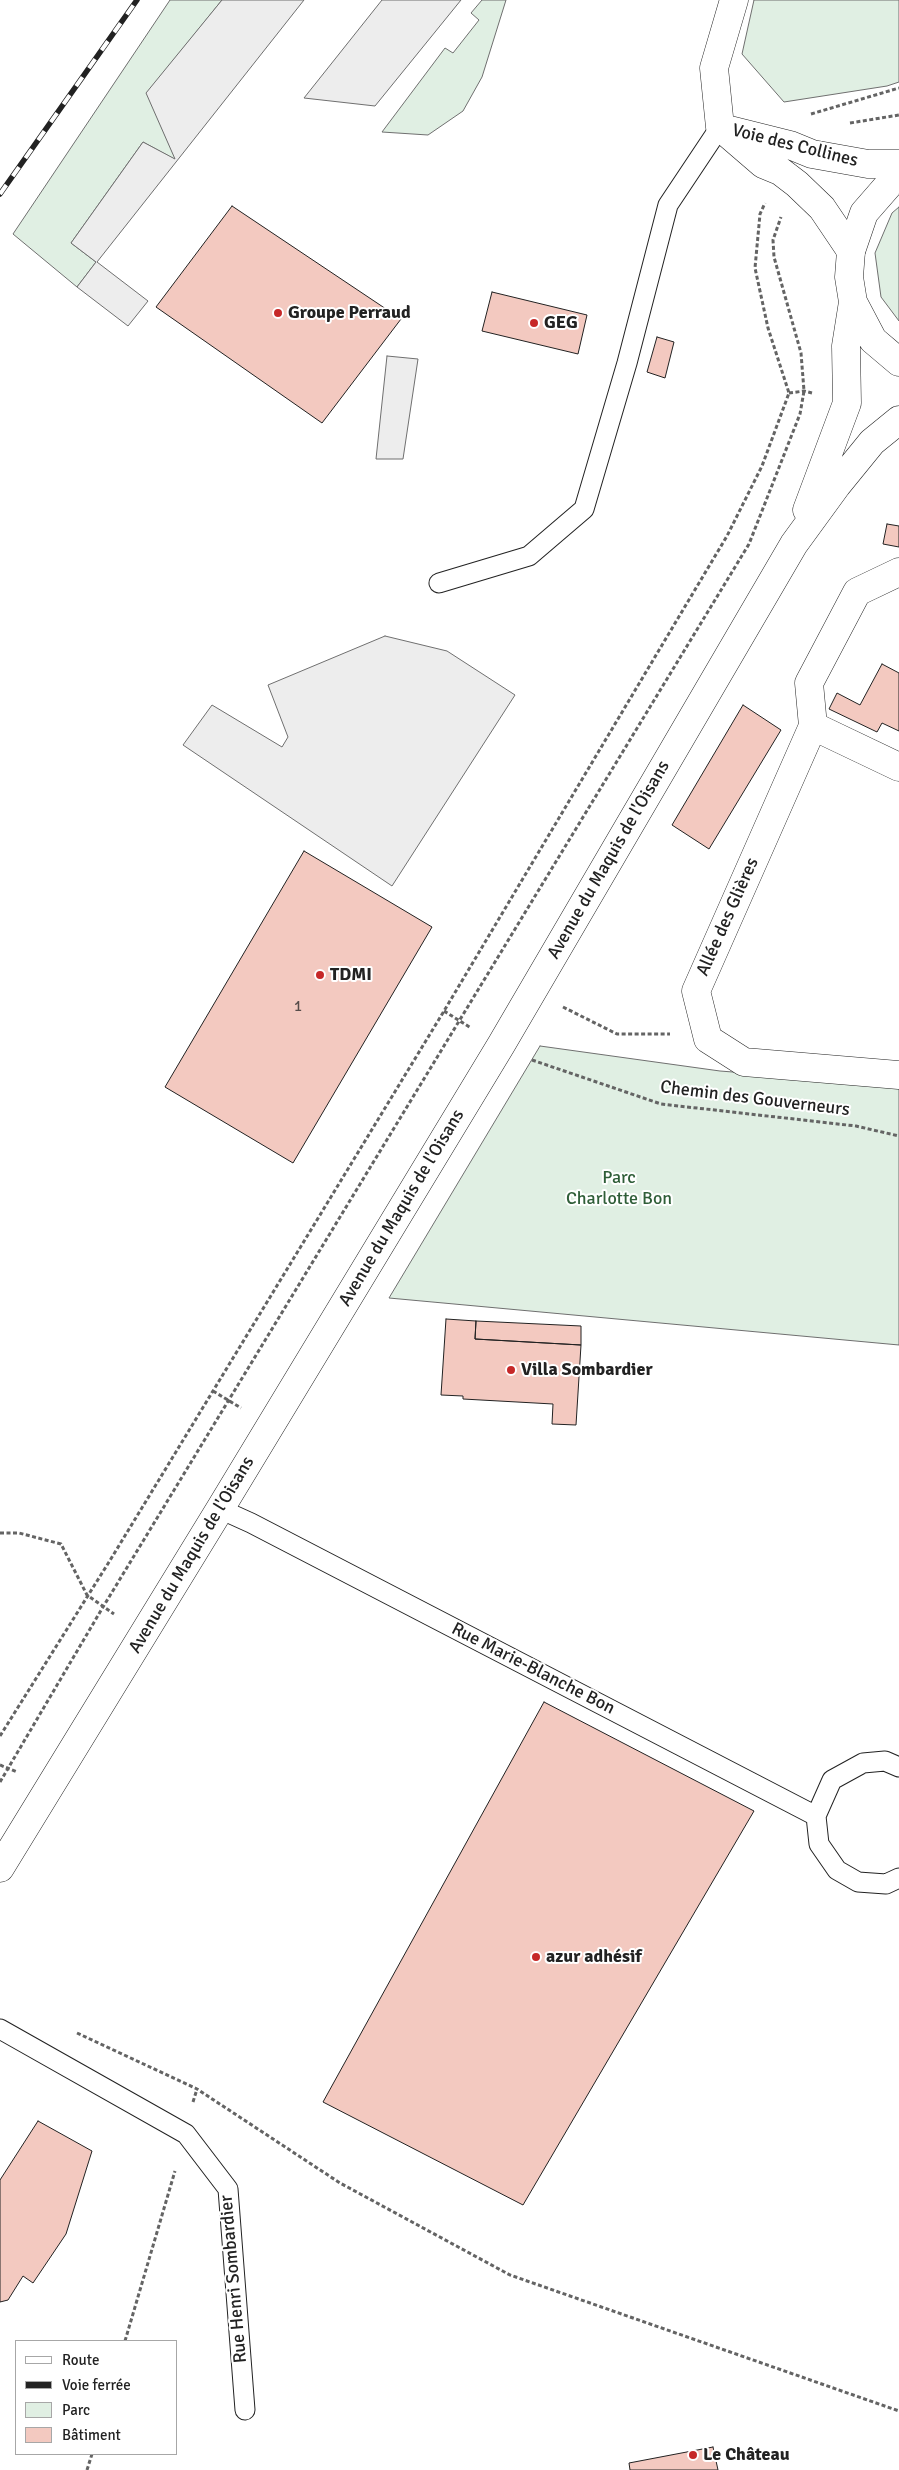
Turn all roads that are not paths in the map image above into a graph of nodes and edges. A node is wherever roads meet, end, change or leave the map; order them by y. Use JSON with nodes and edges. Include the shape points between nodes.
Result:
{"nodes":[{"id":1,"x":734,"y":0,"type":"edge"},
{"id":2,"x":720,"y":127,"type":"junction"},
{"id":3,"x":899,"y":164,"type":"edge"},
{"id":4,"x":899,"y":178,"type":"edge"},
{"id":5,"x":851,"y":251,"type":"junction"},
{"id":6,"x":853,"y":302,"type":"junction"},
{"id":7,"x":899,"y":362,"type":"edge"},
{"id":8,"x":899,"y":420,"type":"edge"},
{"id":9,"x":794,"y":544,"type":"junction"},
{"id":10,"x":899,"y":572,"type":"edge"},
{"id":11,"x":439,"y":583,"type":"dead end"},
{"id":12,"x":813,"y":726,"type":"junction"},
{"id":13,"x":899,"y":767,"type":"edge"},
{"id":14,"x":899,"y":1075,"type":"edge"},
{"id":15,"x":220,"y":1509,"type":"junction"},
{"id":16,"x":899,"y":1767,"type":"edge"},
{"id":17,"x":816,"y":1816,"type":"junction"},
{"id":18,"x":0,"y":1868,"type":"edge"},
{"id":19,"x":899,"y":1878,"type":"edge"},
{"id":20,"x":0,"y":2029,"type":"edge"},
{"id":21,"x":245,"y":2410,"type":"dead end"}],
"edges":[{"from":1,"to":2,"type":"street","name":"Voie des Collines","via":[[714,68]]},
{"from":2,"to":3,"type":"street","name":"Voie des Collines","via":[[812,154],[868,164]]},
{"from":2,"to":5,"type":"street","name":"Voie des Collines","via":[[763,164],[780,171],[822,208]]},
{"from":2,"to":11,"type":"lane","via":[[668,205],[627,363],[584,509],[529,556]]},
{"from":4,"to":5,"type":"street","via":[[891,182],[864,213]]},
{"from":5,"to":6,"type":"street","via":[[849,277]]},
{"from":6,"to":7,"type":"street","via":[[873,340]]},
{"from":6,"to":9,"type":"street","name":"Avenue du Maquis de l'Oisans","via":[[846,346],[847,403]]},
{"from":8,"to":9,"type":"street","name":"Avenue du Maquis de l'Oisans","via":[[866,449]]},
{"from":9,"to":15,"type":"street","name":"Avenue du Maquis de l'Oisans","via":[[501,1045]]},
{"from":10,"to":12,"type":"street","via":[[857,592],[809,683]]},
{"from":12,"to":13,"type":"street"},
{"from":12,"to":14,"type":"street","name":"Allée des Glières","via":[[696,991],[708,1039],[744,1062]]},
{"from":15,"to":17,"type":"lane","name":"Rue Marie-Blanche Bon"},
{"from":15,"to":18,"type":"street","name":"Avenue du Maquis de l'Oisans"},
{"from":16,"to":17,"type":"lane","via":[[885,1762],[863,1763],[832,1780]]},
{"from":17,"to":19,"type":"lane","via":[[819,1844],[837,1870],[858,1882],[886,1884]]},
{"from":20,"to":21,"type":"lane","name":"Rue Henri Sombardier","via":[[186,2134],[228,2189]]}]}
